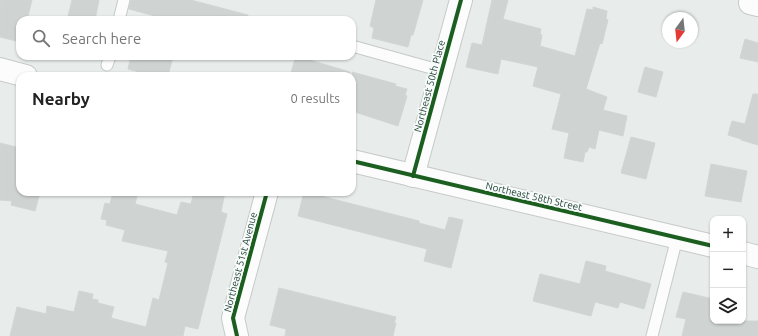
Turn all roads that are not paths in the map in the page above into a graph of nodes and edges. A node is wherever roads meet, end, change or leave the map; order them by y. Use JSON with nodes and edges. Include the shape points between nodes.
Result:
{"nodes":[{"id":1,"x":124,"y":0,"type":"edge"},
{"id":2,"x":461,"y":0,"type":"edge"},
{"id":3,"x":120,"y":16,"type":"edge"},
{"id":4,"x":356,"y":47,"type":"edge"},
{"id":5,"x":0,"y":69,"type":"edge"},
{"id":6,"x":442,"y":71,"type":"junction"},
{"id":7,"x":16,"y":73,"type":"edge"},
{"id":8,"x":356,"y":161,"type":"edge"},
{"id":9,"x":413,"y":176,"type":"junction"},
{"id":10,"x":266,"y":196,"type":"edge"},
{"id":11,"x":677,"y":238,"type":"junction"},
{"id":12,"x":710,"y":245,"type":"edge"},
{"id":13,"x":746,"y":255,"type":"edge"},
{"id":14,"x":758,"y":257,"type":"edge"},
{"id":15,"x":237,"y":336,"type":"edge"},
{"id":16,"x":652,"y":336,"type":"edge"}],
"edges":[{"from":1,"to":3,"type":"lane"},
{"from":2,"to":6,"type":"street","name":"Northeast 50th Place"},
{"from":4,"to":6,"type":"lane"},
{"from":5,"to":7,"type":"street"},
{"from":6,"to":9,"type":"street","name":"Northeast 50th Place"},
{"from":8,"to":9,"type":"street","name":"Northeast 58th Street"},
{"from":9,"to":11,"type":"street","name":"Northeast 58th Street"},
{"from":10,"to":15,"type":"street","name":"Northeast 51st Avenue","via":[[233,318]]},
{"from":11,"to":12,"type":"street","name":"Northeast 58th Street"},
{"from":11,"to":16,"type":"lane"},
{"from":13,"to":14,"type":"street"}]}
